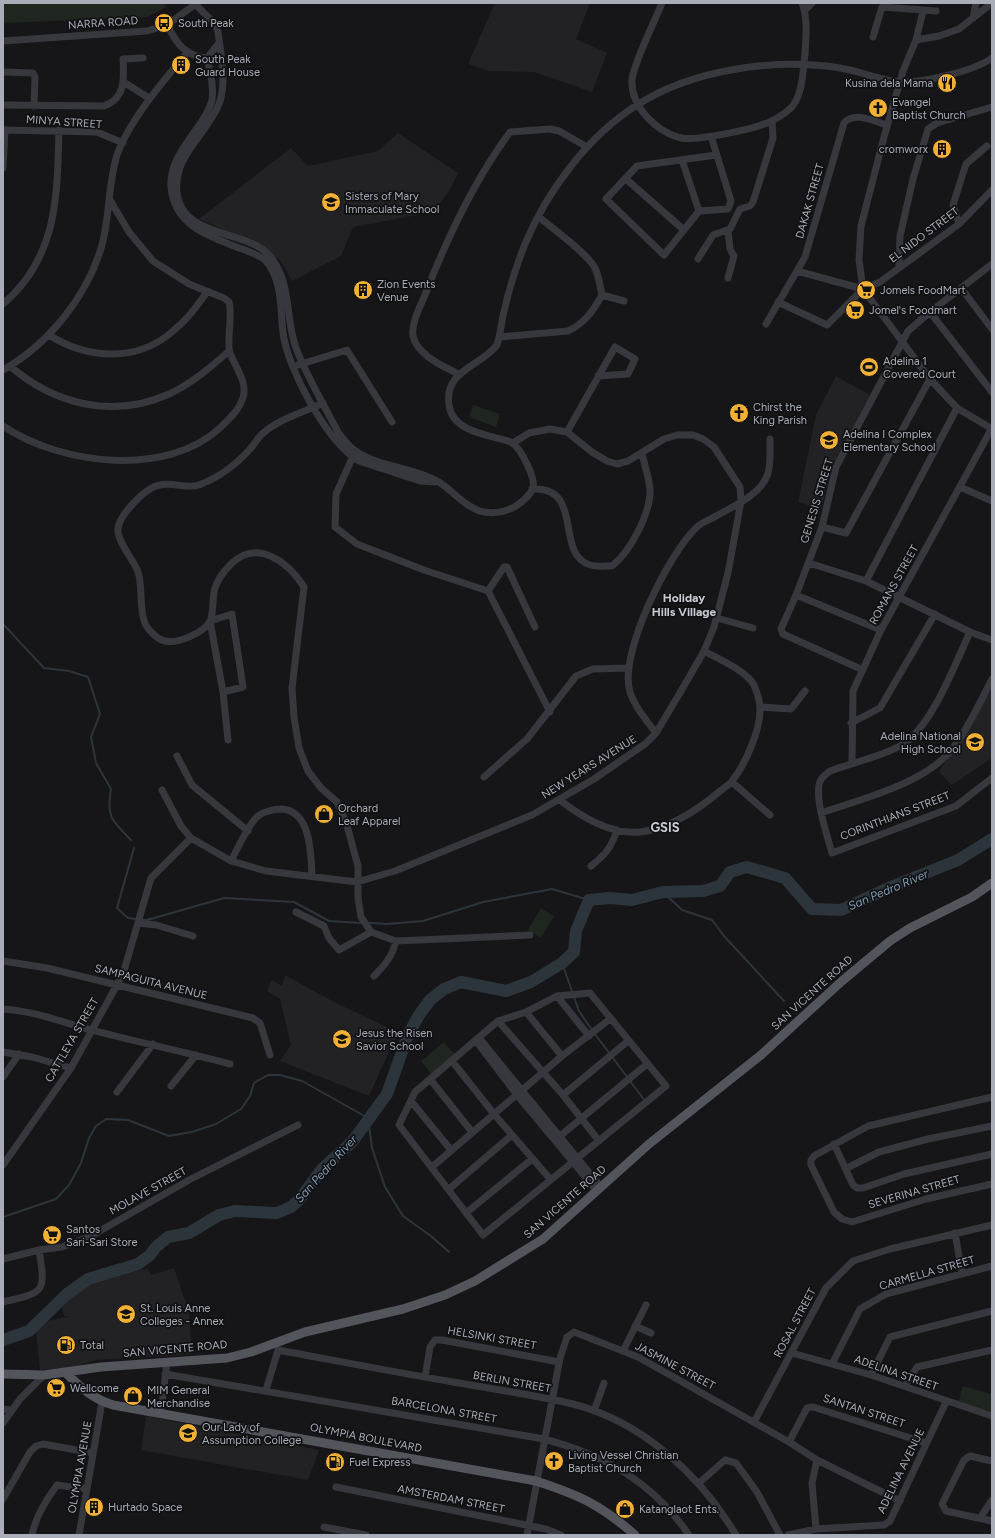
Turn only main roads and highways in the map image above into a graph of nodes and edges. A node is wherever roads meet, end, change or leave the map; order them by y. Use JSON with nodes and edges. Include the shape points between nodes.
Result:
{"nodes":[{"id":1,"x":992,"y":883,"type":"edge"},
{"id":2,"x":3,"y":1374,"type":"edge"},
{"id":3,"x":66,"y":1374,"type":"junction"},
{"id":4,"x":635,"y":1535,"type":"edge"}],
"edges":[{"from":1,"to":3,"type":"main road","name":"SAN VICENTE ROAD","via":[[972,897],[890,941],[842,981],[762,1055],[664,1132],[543,1239],[475,1281],[403,1309],[305,1332],[227,1358],[101,1368]]},
{"from":2,"to":3,"type":"main road","name":"SAN VICENTE ROAD"},
{"from":3,"to":4,"type":"main road","name":"OLYMPIA BOULEVARD","via":[[102,1402],[536,1481],[592,1502]]}]}
